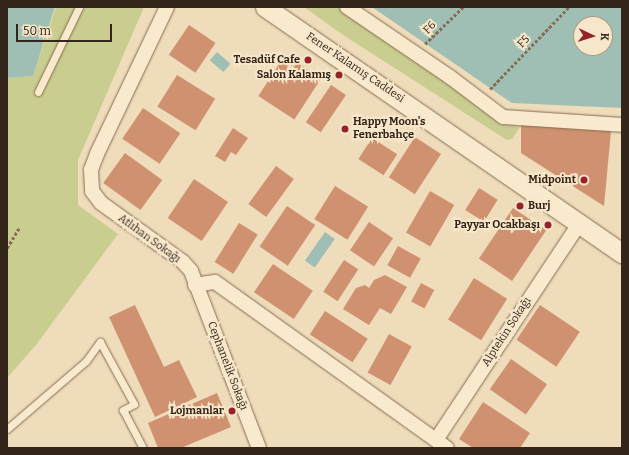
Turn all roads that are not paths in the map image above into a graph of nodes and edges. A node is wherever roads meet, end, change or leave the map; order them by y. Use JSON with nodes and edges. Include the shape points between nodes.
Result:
{"nodes":[{"id":1,"x":79,"y":7,"type":"edge"},
{"id":2,"x":167,"y":7,"type":"edge"},
{"id":3,"x":265,"y":7,"type":"edge"},
{"id":4,"x":347,"y":7,"type":"edge"},
{"id":5,"x":38,"y":92,"type":"dead end"},
{"id":6,"x":622,"y":125,"type":"edge"},
{"id":7,"x":579,"y":224,"type":"junction"},
{"id":8,"x":622,"y":253,"type":"edge"},
{"id":9,"x":195,"y":285,"type":"junction"},
{"id":10,"x":7,"y":429,"type":"edge"},
{"id":11,"x":441,"y":444,"type":"edge"},
{"id":12,"x":143,"y":448,"type":"edge"},
{"id":13,"x":259,"y":448,"type":"edge"}],
"edges":[{"from":1,"to":5,"type":"lane"},
{"from":2,"to":9,"type":"street","name":"Atlıhan Sokağı","via":[[97,154],[91,170],[91,182],[92,191],[101,203],[182,262],[191,272]]},
{"from":3,"to":7,"type":"street","name":"Fener Kalamış Caddesi"},
{"from":4,"to":6,"type":"street","via":[[502,117]]},
{"from":7,"to":8,"type":"street","name":"Fener Kalamış Caddesi"},
{"from":7,"to":11,"type":"street","name":"Alptekin Sokağı"},
{"from":9,"to":11,"type":"street","via":[[215,282]]},
{"from":9,"to":13,"type":"street","name":"Cephanelik Sokağı"},
{"from":10,"to":12,"type":"lane","via":[[86,361],[100,342],[134,404],[124,410]]}]}
